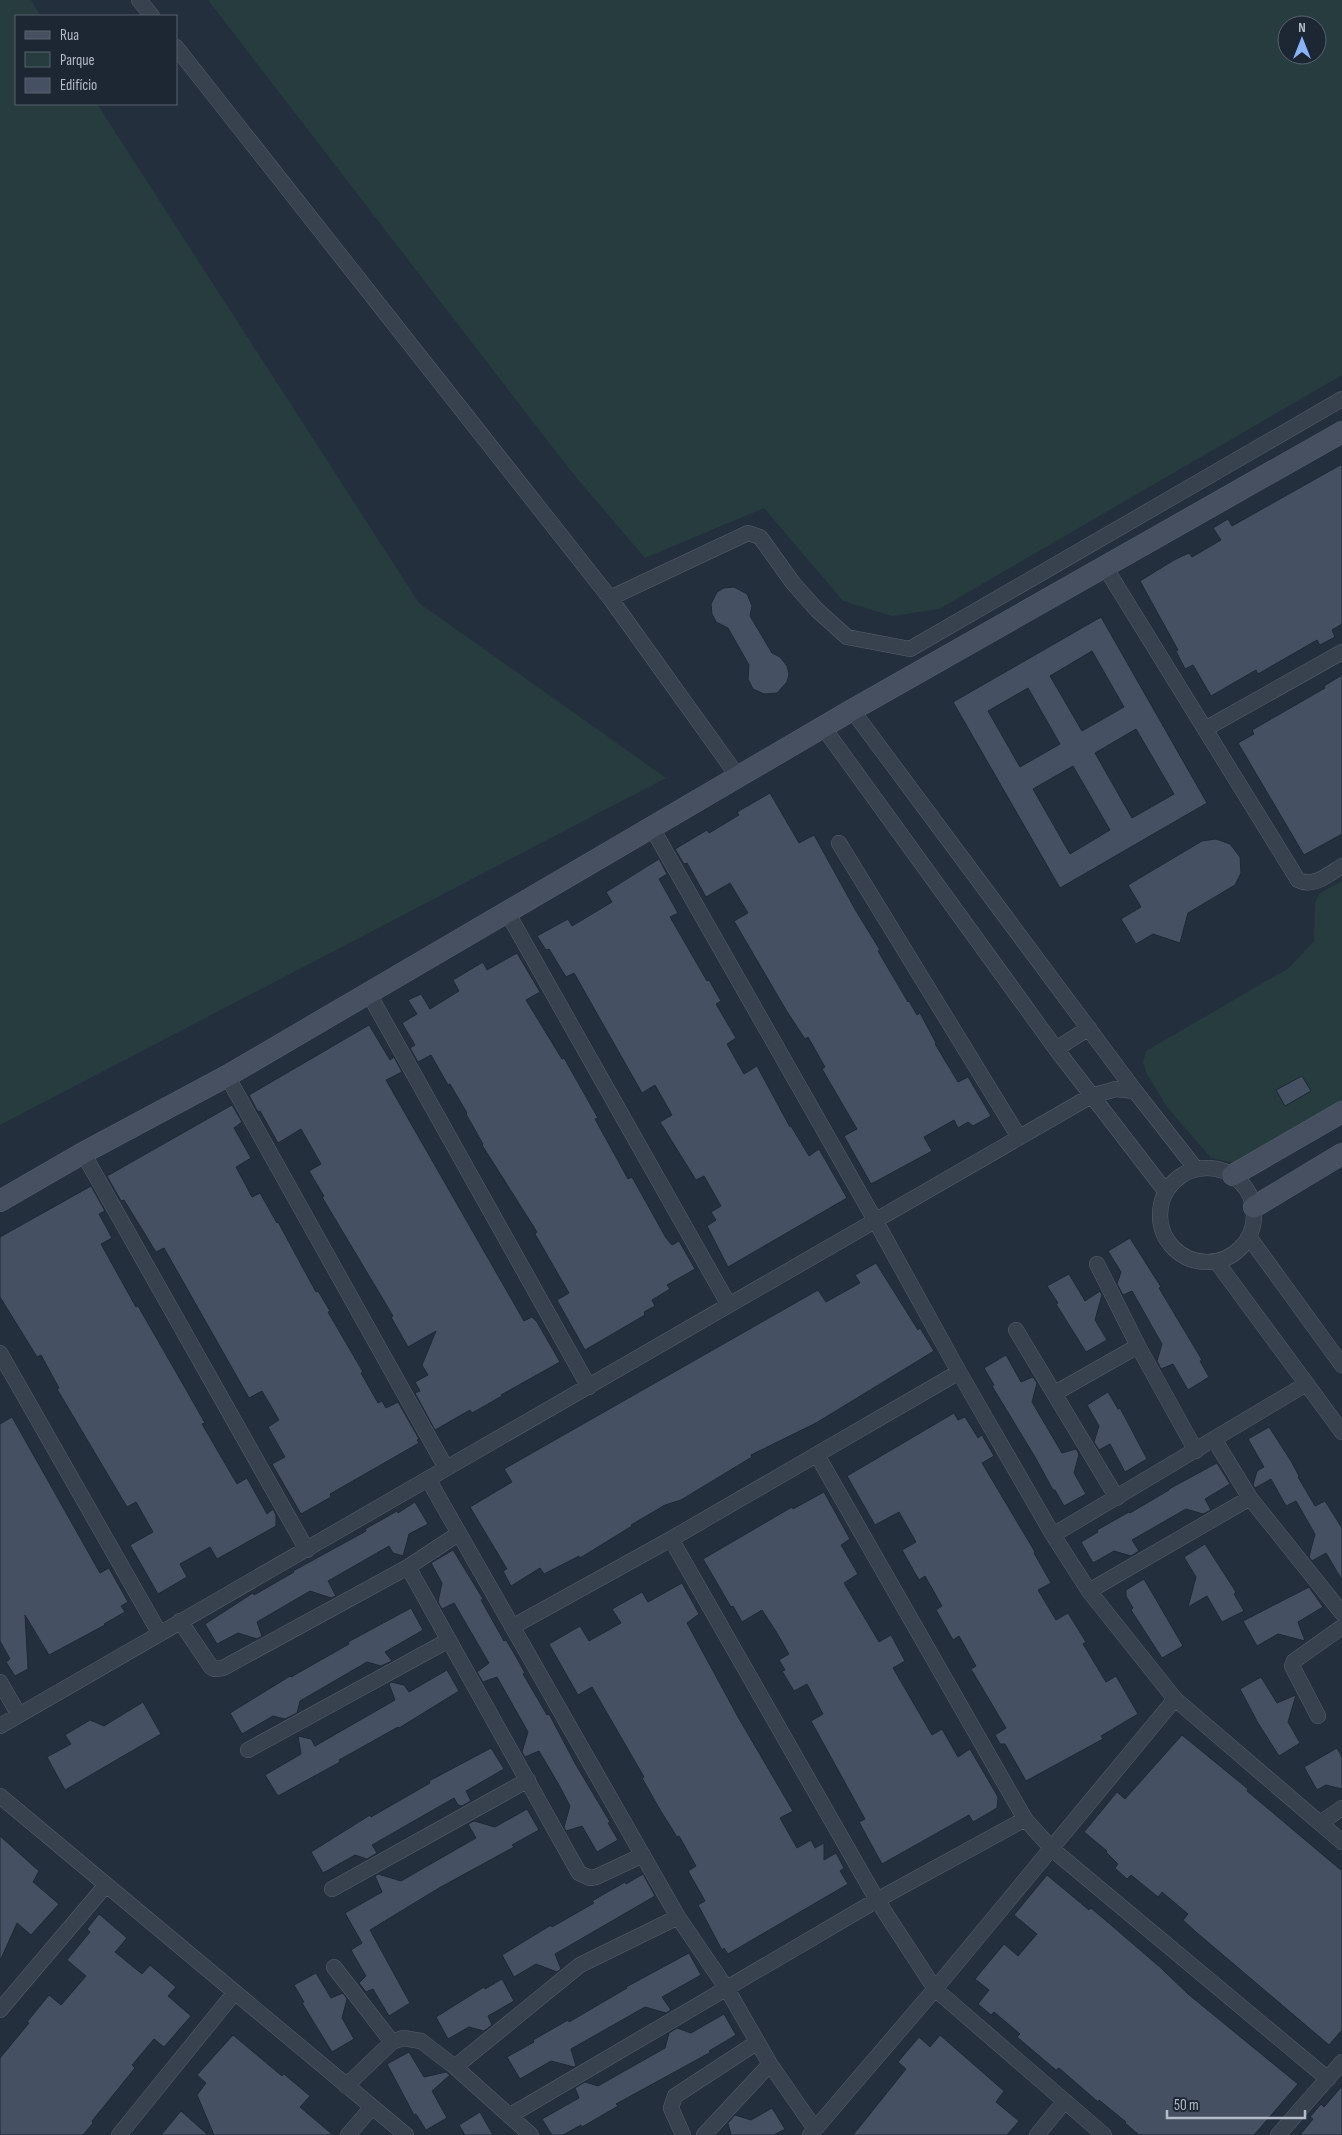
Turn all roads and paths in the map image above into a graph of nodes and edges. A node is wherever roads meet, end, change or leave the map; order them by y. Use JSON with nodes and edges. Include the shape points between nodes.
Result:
{"nodes":[{"id":1,"x":139,"y":0,"type":"edge"},
{"id":2,"x":151,"y":15,"type":"edge"},
{"id":3,"x":178,"y":50,"type":"edge"},
{"id":4,"x":1342,"y":399,"type":"edge"},
{"id":5,"x":1342,"y":432,"type":"edge"},
{"id":6,"x":1105,"y":567,"type":"junction"},
{"id":7,"x":610,"y":598,"type":"junction"},
{"id":8,"x":1342,"y":652,"type":"edge"},
{"id":9,"x":852,"y":710,"type":"junction"},
{"id":10,"x":823,"y":728,"type":"junction"},
{"id":11,"x":1205,"y":729,"type":"junction"},
{"id":12,"x":739,"y":778,"type":"junction"},
{"id":13,"x":652,"y":828,"type":"junction"},
{"id":14,"x":839,"y":843,"type":"dead end"},
{"id":15,"x":1342,"y":866,"type":"edge"},
{"id":16,"x":507,"y":912,"type":"junction"},
{"id":17,"x":369,"y":994,"type":"junction"},
{"id":18,"x":1089,"y":1028,"type":"junction"},
{"id":19,"x":1056,"y":1049,"type":"junction"},
{"id":20,"x":227,"y":1076,"type":"junction"},
{"id":21,"x":1135,"y":1091,"type":"junction"},
{"id":22,"x":1092,"y":1096,"type":"junction"},
{"id":23,"x":1342,"y":1112,"type":"edge"},
{"id":24,"x":1019,"y":1137,"type":"junction"},
{"id":25,"x":83,"y":1153,"type":"junction"},
{"id":26,"x":1342,"y":1154,"type":"edge"},
{"id":27,"x":1196,"y":1169,"type":"junction"},
{"id":28,"x":1233,"y":1175,"type":"junction"},
{"id":29,"x":1166,"y":1192,"type":"junction"},
{"id":30,"x":0,"y":1201,"type":"edge"},
{"id":31,"x":1254,"y":1207,"type":"junction"},
{"id":32,"x":875,"y":1220,"type":"junction"},
{"id":33,"x":1249,"y":1237,"type":"junction"},
{"id":34,"x":1216,"y":1261,"type":"junction"},
{"id":35,"x":1097,"y":1264,"type":"dead end"},
{"id":36,"x":729,"y":1305,"type":"junction"},
{"id":37,"x":1016,"y":1330,"type":"dead end"},
{"id":38,"x":1138,"y":1346,"type":"junction"},
{"id":39,"x":0,"y":1354,"type":"edge"},
{"id":40,"x":1342,"y":1366,"type":"edge"},
{"id":41,"x":958,"y":1372,"type":"junction"},
{"id":42,"x":1306,"y":1384,"type":"junction"},
{"id":43,"x":589,"y":1387,"type":"junction"},
{"id":44,"x":1055,"y":1393,"type":"junction"},
{"id":45,"x":1342,"y":1432,"type":"edge"},
{"id":46,"x":1214,"y":1439,"type":"junction"},
{"id":47,"x":1196,"y":1451,"type":"junction"},
{"id":48,"x":817,"y":1455,"type":"junction"},
{"id":49,"x":446,"y":1468,"type":"junction"},
{"id":50,"x":428,"y":1479,"type":"junction"},
{"id":51,"x":1117,"y":1498,"type":"junction"},
{"id":52,"x":1250,"y":1498,"type":"junction"},
{"id":53,"x":458,"y":1534,"type":"junction"},
{"id":54,"x":1053,"y":1535,"type":"junction"},
{"id":55,"x":671,"y":1539,"type":"junction"},
{"id":56,"x":306,"y":1550,"type":"junction"},
{"id":57,"x":408,"y":1566,"type":"junction"},
{"id":58,"x":1089,"y":1591,"type":"junction"},
{"id":59,"x":1342,"y":1613,"type":"edge"},
{"id":60,"x":180,"y":1621,"type":"junction"},
{"id":61,"x":512,"y":1627,"type":"junction"},
{"id":62,"x":1342,"y":1627,"type":"edge"},
{"id":63,"x":160,"y":1634,"type":"junction"},
{"id":64,"x":449,"y":1640,"type":"junction"},
{"id":65,"x":0,"y":1682,"type":"edge"},
{"id":66,"x":1175,"y":1699,"type":"junction"},
{"id":67,"x":19,"y":1715,"type":"junction"},
{"id":68,"x":1318,"y":1716,"type":"dead end"},
{"id":69,"x":0,"y":1726,"type":"edge"},
{"id":70,"x":248,"y":1750,"type":"dead end"},
{"id":71,"x":528,"y":1780,"type":"junction"},
{"id":72,"x":0,"y":1796,"type":"edge"},
{"id":73,"x":1342,"y":1808,"type":"edge"},
{"id":74,"x":1025,"y":1818,"type":"junction"},
{"id":75,"x":1320,"y":1823,"type":"junction"},
{"id":76,"x":1342,"y":1842,"type":"edge"},
{"id":77,"x":1052,"y":1849,"type":"junction"},
{"id":78,"x":643,"y":1856,"type":"junction"},
{"id":79,"x":106,"y":1885,"type":"junction"},
{"id":80,"x":332,"y":1889,"type":"dead end"},
{"id":81,"x":877,"y":1900,"type":"junction"},
{"id":82,"x":678,"y":1916,"type":"junction"},
{"id":83,"x":334,"y":1967,"type":"dead end"},
{"id":84,"x":727,"y":1989,"type":"junction"},
{"id":85,"x":936,"y":1989,"type":"junction"},
{"id":86,"x":235,"y":1992,"type":"junction"},
{"id":87,"x":0,"y":2010,"type":"edge"},
{"id":88,"x":392,"y":2042,"type":"junction"},
{"id":89,"x":756,"y":2043,"type":"junction"},
{"id":90,"x":1342,"y":2062,"type":"edge"},
{"id":91,"x":770,"y":2064,"type":"junction"},
{"id":92,"x":455,"y":2067,"type":"junction"},
{"id":93,"x":1328,"y":2079,"type":"junction"},
{"id":94,"x":346,"y":2086,"type":"junction"},
{"id":95,"x":1064,"y":2102,"type":"junction"},
{"id":96,"x":372,"y":2106,"type":"junction"},
{"id":97,"x":510,"y":2116,"type":"junction"},
{"id":98,"x":812,"y":2132,"type":"edge"},
{"id":99,"x":119,"y":2135,"type":"edge"},
{"id":100,"x":348,"y":2135,"type":"edge"},
{"id":101,"x":406,"y":2135,"type":"edge"},
{"id":102,"x":531,"y":2135,"type":"edge"},
{"id":103,"x":683,"y":2135,"type":"edge"},
{"id":104,"x":704,"y":2135,"type":"edge"},
{"id":105,"x":1037,"y":2135,"type":"edge"},
{"id":106,"x":1104,"y":2135,"type":"edge"},
{"id":107,"x":1278,"y":2135,"type":"edge"}],
"edges":[{"from":1,"to":2,"type":"street"},
{"from":3,"to":7,"type":"street"},
{"from":4,"to":7,"type":"street","via":[[910,649],[847,637],[793,583],[760,537],[748,533]]},
{"from":5,"to":6,"type":"street"},
{"from":6,"to":9,"type":"street"},
{"from":6,"to":11,"type":"street"},
{"from":7,"to":12,"type":"street"},
{"from":8,"to":11,"type":"street"},
{"from":9,"to":10,"type":"street"},
{"from":9,"to":18,"type":"street"},
{"from":10,"to":12,"type":"street"},
{"from":10,"to":19,"type":"street"},
{"from":11,"to":15,"type":"street","via":[[1298,880],[1315,882]]},
{"from":12,"to":13,"type":"street"},
{"from":13,"to":16,"type":"street"},
{"from":13,"to":32,"type":"street"},
{"from":14,"to":24,"type":"street"},
{"from":16,"to":17,"type":"street"},
{"from":16,"to":36,"type":"street"},
{"from":17,"to":20,"type":"street"},
{"from":17,"to":43,"type":"street"},
{"from":18,"to":19,"type":"street"},
{"from":18,"to":21,"type":"street"},
{"from":19,"to":22,"type":"street"},
{"from":20,"to":25,"type":"street"},
{"from":20,"to":49,"type":"street"},
{"from":21,"to":22,"type":"street","via":[[1116,1089]]},
{"from":21,"to":27,"type":"street"},
{"from":22,"to":24,"type":"street"},
{"from":22,"to":29,"type":"street"},
{"from":23,"to":28,"type":"street"},
{"from":24,"to":32,"type":"street"},
{"from":25,"to":30,"type":"street"},
{"from":25,"to":56,"type":"street"},
{"from":26,"to":31,"type":"street"},
{"from":27,"to":28,"type":"street","via":[[1215,1168]]},
{"from":27,"to":29,"type":"street","via":[[1178,1177]]},
{"from":28,"to":31,"type":"street","via":[[1247,1189]]},
{"from":29,"to":34,"type":"street","via":[[1160,1218],[1169,1243],[1190,1259]]},
{"from":31,"to":33,"type":"street","via":[[1254,1223]]},
{"from":32,"to":36,"type":"street"},
{"from":32,"to":41,"type":"street"},
{"from":33,"to":34,"type":"street","via":[[1236,1253]]},
{"from":33,"to":40,"type":"street"},
{"from":34,"to":42,"type":"street"},
{"from":35,"to":38,"type":"street"},
{"from":36,"to":43,"type":"street"},
{"from":37,"to":44,"type":"street"},
{"from":38,"to":44,"type":"street"},
{"from":38,"to":47,"type":"street"},
{"from":39,"to":63,"type":"street"},
{"from":41,"to":48,"type":"street"},
{"from":41,"to":54,"type":"street"},
{"from":42,"to":45,"type":"street"},
{"from":42,"to":46,"type":"street"},
{"from":43,"to":49,"type":"street"},
{"from":44,"to":51,"type":"street"},
{"from":46,"to":47,"type":"street"},
{"from":46,"to":52,"type":"street"},
{"from":47,"to":51,"type":"street"},
{"from":48,"to":55,"type":"street"},
{"from":48,"to":74,"type":"street"},
{"from":49,"to":50,"type":"street"},
{"from":50,"to":53,"type":"street"},
{"from":50,"to":56,"type":"street"},
{"from":51,"to":54,"type":"street"},
{"from":52,"to":58,"type":"street"},
{"from":52,"to":59,"type":"street"},
{"from":53,"to":57,"type":"street"},
{"from":53,"to":61,"type":"street"},
{"from":54,"to":58,"type":"street"},
{"from":55,"to":61,"type":"street"},
{"from":55,"to":81,"type":"street"},
{"from":56,"to":60,"type":"street"},
{"from":57,"to":60,"type":"street","via":[[223,1668],[211,1667]]},
{"from":57,"to":64,"type":"street"},
{"from":58,"to":66,"type":"street"},
{"from":60,"to":63,"type":"street"},
{"from":61,"to":78,"type":"street"},
{"from":62,"to":68,"type":"street","via":[[1294,1661],[1292,1666]]},
{"from":63,"to":67,"type":"street"},
{"from":64,"to":70,"type":"street"},
{"from":64,"to":71,"type":"street"},
{"from":65,"to":67,"type":"street"},
{"from":66,"to":75,"type":"street"},
{"from":66,"to":77,"type":"street"},
{"from":67,"to":69,"type":"street"},
{"from":71,"to":78,"type":"street","via":[[584,1876],[596,1878]]},
{"from":71,"to":80,"type":"street"},
{"from":72,"to":79,"type":"street"},
{"from":73,"to":75,"type":"street"},
{"from":74,"to":77,"type":"street"},
{"from":74,"to":81,"type":"street"},
{"from":75,"to":76,"type":"street"},
{"from":77,"to":85,"type":"street"},
{"from":77,"to":93,"type":"street"},
{"from":78,"to":82,"type":"street"},
{"from":79,"to":86,"type":"street"},
{"from":79,"to":87,"type":"street"},
{"from":81,"to":84,"type":"street"},
{"from":81,"to":85,"type":"street"},
{"from":82,"to":84,"type":"street"},
{"from":82,"to":92,"type":"street","via":[[580,1964]]},
{"from":83,"to":88,"type":"street"},
{"from":84,"to":89,"type":"street"},
{"from":84,"to":97,"type":"street"},
{"from":85,"to":95,"type":"street"},
{"from":85,"to":98,"type":"street"},
{"from":86,"to":94,"type":"street"},
{"from":86,"to":99,"type":"street"},
{"from":88,"to":92,"type":"street","via":[[403,2038],[421,2041]]},
{"from":88,"to":94,"type":"street"},
{"from":89,"to":91,"type":"street"},
{"from":89,"to":103,"type":"street","via":[[675,2096],[671,2108]]},
{"from":90,"to":93,"type":"street"},
{"from":91,"to":98,"type":"street"},
{"from":91,"to":104,"type":"street"},
{"from":92,"to":97,"type":"street"},
{"from":93,"to":107,"type":"street"},
{"from":94,"to":96,"type":"street"},
{"from":95,"to":105,"type":"street"},
{"from":95,"to":106,"type":"street"},
{"from":96,"to":100,"type":"street"},
{"from":96,"to":101,"type":"street"},
{"from":97,"to":102,"type":"street"}]}
